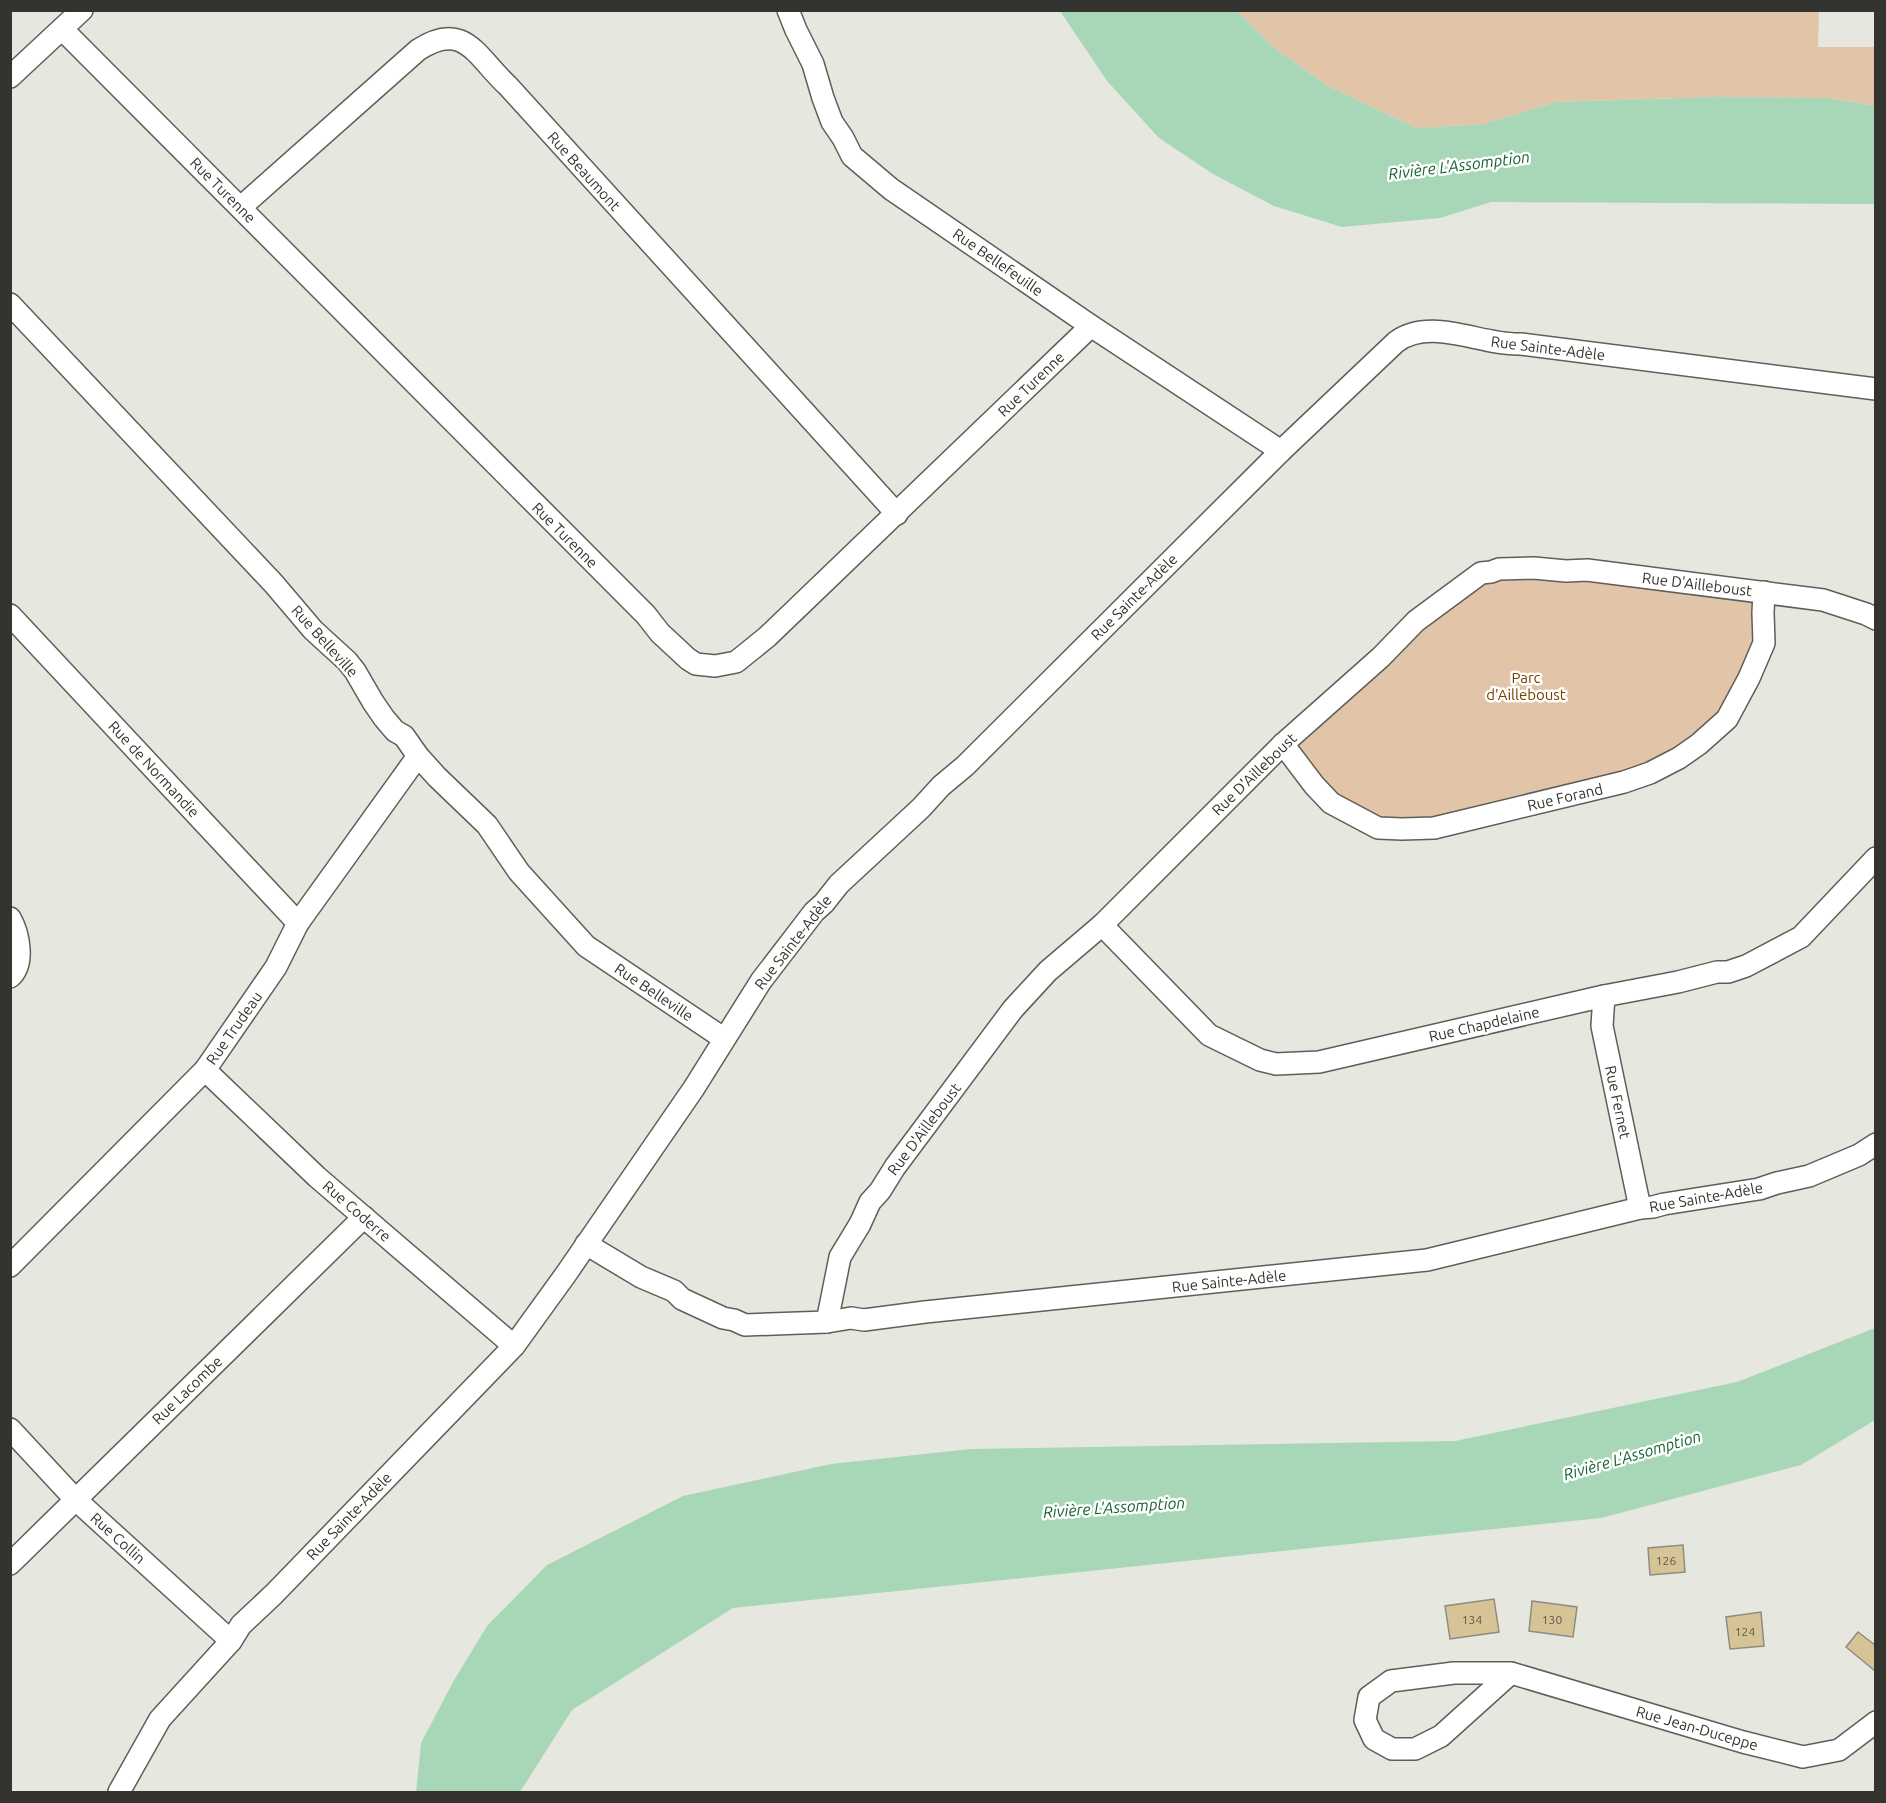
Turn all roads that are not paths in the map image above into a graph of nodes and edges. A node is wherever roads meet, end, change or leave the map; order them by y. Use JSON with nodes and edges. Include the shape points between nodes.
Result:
{"nodes":[{"id":1,"x":82,"y":10,"type":"edge"},
{"id":2,"x":788,"y":10,"type":"edge"},
{"id":3,"x":63,"y":29,"type":"junction"},
{"id":4,"x":10,"y":77,"type":"edge"},
{"id":5,"x":241,"y":207,"type":"junction"},
{"id":6,"x":10,"y":304,"type":"edge"},
{"id":7,"x":1091,"y":326,"type":"junction"},
{"id":8,"x":1875,"y":389,"type":"edge"},
{"id":9,"x":1281,"y":451,"type":"junction"},
{"id":10,"x":897,"y":514,"type":"junction"},
{"id":11,"x":1764,"y":592,"type":"junction"},
{"id":12,"x":10,"y":615,"type":"edge"},
{"id":13,"x":1875,"y":620,"type":"edge"},
{"id":14,"x":1283,"y":744,"type":"junction"},
{"id":15,"x":418,"y":756,"type":"junction"},
{"id":16,"x":1875,"y":858,"type":"edge"},
{"id":17,"x":10,"y":918,"type":"edge"},
{"id":18,"x":298,"y":923,"type":"junction"},
{"id":19,"x":1102,"y":925,"type":"junction"},
{"id":20,"x":10,"y":977,"type":"edge"},
{"id":21,"x":1604,"y":996,"type":"junction"},
{"id":22,"x":723,"y":1038,"type":"junction"},
{"id":23,"x":205,"y":1070,"type":"junction"},
{"id":24,"x":1875,"y":1144,"type":"edge"},
{"id":25,"x":1640,"y":1208,"type":"junction"},
{"id":26,"x":364,"y":1217,"type":"junction"},
{"id":27,"x":586,"y":1244,"type":"junction"},
{"id":28,"x":10,"y":1266,"type":"edge"},
{"id":29,"x":827,"y":1322,"type":"junction"},
{"id":30,"x":514,"y":1346,"type":"junction"},
{"id":31,"x":10,"y":1429,"type":"edge"},
{"id":32,"x":75,"y":1499,"type":"junction"},
{"id":33,"x":10,"y":1564,"type":"edge"},
{"id":34,"x":231,"y":1641,"type":"junction"},
{"id":35,"x":1511,"y":1673,"type":"junction"},
{"id":36,"x":1875,"y":1722,"type":"edge"},
{"id":37,"x":119,"y":1792,"type":"edge"}],
"edges":[{"from":1,"to":3,"type":"street"},
{"from":2,"to":7,"type":"street","name":"Rue Bellefeuille","via":[[813,64],[832,122],[852,156],[891,189]]},
{"from":3,"to":4,"type":"street"},
{"from":3,"to":5,"type":"street","name":"Rue Turenne"},
{"from":5,"to":10,"type":"street","name":"Rue Turenne","via":[[660,633],[696,664],[736,662]]},
{"from":5,"to":10,"type":"street","name":"Rue Beaumont","via":[[418,50],[441,38],[465,42]]},
{"from":6,"to":15,"type":"street","name":"Rue Belleville","via":[[347,661],[384,718]]},
{"from":7,"to":9,"type":"street","name":"Rue Bellefeuille"},
{"from":7,"to":10,"type":"street","name":"Rue Turenne"},
{"from":8,"to":9,"type":"street","name":"Rue Sainte-Adèle","via":[[1508,345],[1441,332],[1414,333],[1386,350]]},
{"from":9,"to":22,"type":"street","name":"Rue Sainte-Adèle","via":[[964,766],[839,884],[761,981]]},
{"from":11,"to":13,"type":"street","name":"Rue D'Ailleboust","via":[[1823,600]]},
{"from":11,"to":14,"type":"street","name":"Rue D'Ailleboust","via":[[1587,570],[1534,567],[1481,573],[1416,621]]},
{"from":11,"to":14,"type":"street","name":"Rue Forand","via":[[1764,643],[1727,719],[1678,758],[1623,782],[1434,828],[1378,828],[1331,803]]},
{"from":12,"to":18,"type":"street","name":"Rue de Normandie"},
{"from":14,"to":19,"type":"street","name":"Rue D'Ailleboust"},
{"from":15,"to":18,"type":"street","name":"Rue Trudeau"},
{"from":15,"to":22,"type":"street","name":"Rue Belleville","via":[[487,825],[519,872],[586,946]]},
{"from":16,"to":21,"type":"street","name":"Rue Chapdelaine","via":[[1801,937],[1746,966]]},
{"from":17,"to":20,"type":"street","via":[[15,926],[19,958],[17,971]]},
{"from":18,"to":23,"type":"street","name":"Rue Trudeau","via":[[276,967]]},
{"from":19,"to":21,"type":"street","name":"Rue Chapdelaine","via":[[1209,1035],[1276,1064],[1319,1062]]},
{"from":19,"to":29,"type":"street","name":"Rue D'Ailleboust","via":[[1048,970],[1013,1009],[894,1167],[840,1257]]},
{"from":21,"to":25,"type":"street","name":"Rue Fernet","via":[[1602,1026]]},
{"from":22,"to":27,"type":"street","name":"Rue Sainte-Adèle","via":[[694,1088]]},
{"from":23,"to":26,"type":"street","name":"Rue Coderre"},
{"from":23,"to":28,"type":"street","name":"Rue Trudeau"},
{"from":24,"to":25,"type":"street","name":"Rue Sainte-Adèle","via":[[1809,1176],[1759,1189]]},
{"from":25,"to":29,"type":"street","name":"Rue Sainte-Adèle","via":[[1426,1260]]},
{"from":26,"to":30,"type":"street","name":"Rue Coderre"},
{"from":26,"to":32,"type":"street","name":"Rue Lacombe"},
{"from":27,"to":29,"type":"street","name":"Rue Sainte-Adèle","via":[[682,1299],[744,1325]]},
{"from":27,"to":30,"type":"street","name":"Rue Sainte-Adèle"},
{"from":30,"to":34,"type":"street","name":"Rue Sainte-Adèle","via":[[241,1625]]},
{"from":31,"to":32,"type":"street","name":"Rue Collin"},
{"from":32,"to":33,"type":"street","name":"Rue Lacombe"},
{"from":32,"to":34,"type":"street","name":"Rue Collin"},
{"from":34,"to":37,"type":"street","name":"Rue Sainte-Adèle","via":[[160,1719]]},
{"from":35,"to":35,"type":"street","name":"Rue Jean-Duceppe","via":[[1454,1673],[1391,1680],[1370,1697],[1365,1720],[1374,1739],[1392,1749],[1415,1749],[1441,1736]]},
{"from":35,"to":36,"type":"street","name":"Rue Jean-Duceppe","via":[[1803,1757],[1839,1750]]}]}
